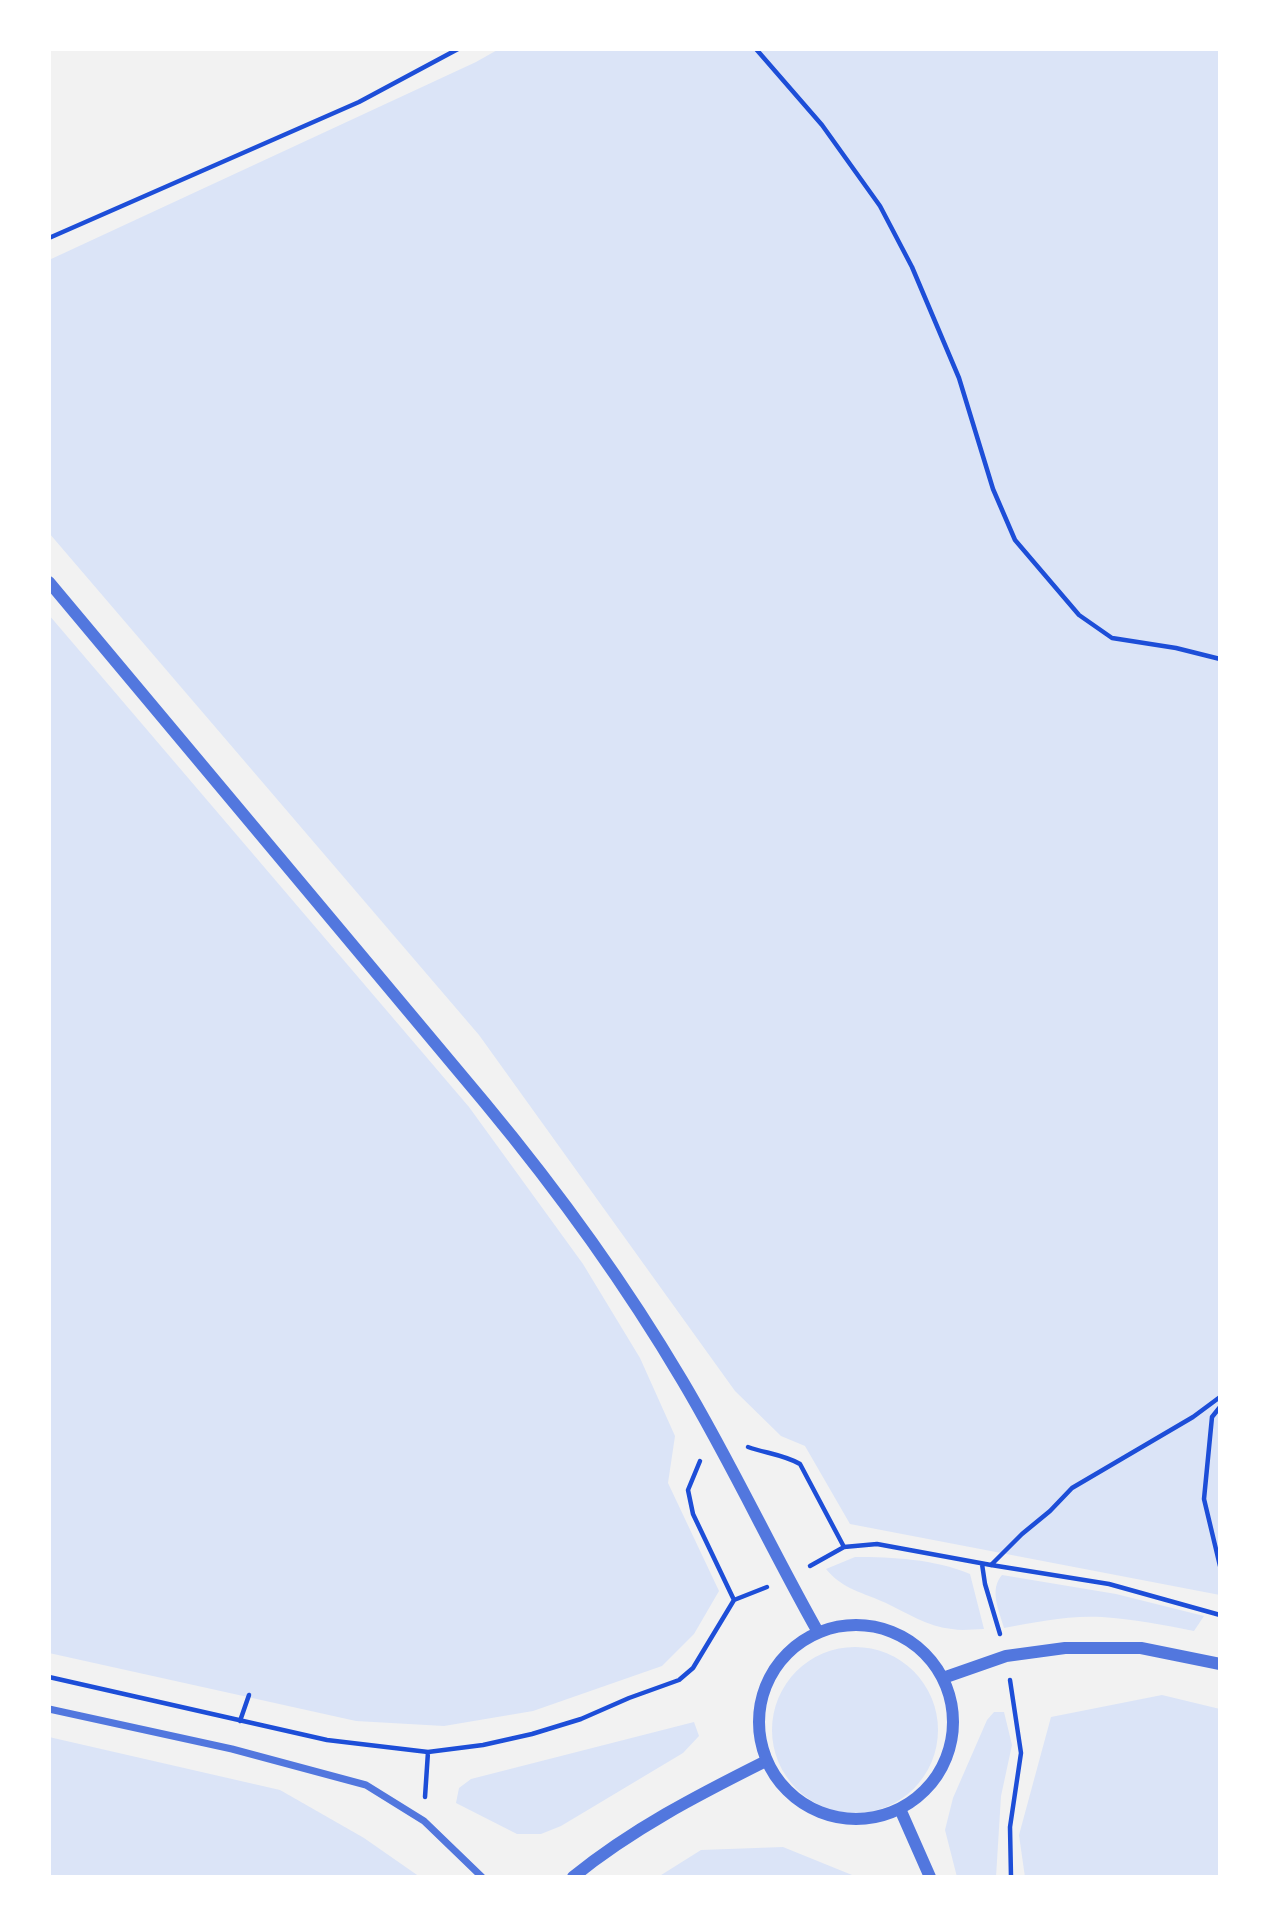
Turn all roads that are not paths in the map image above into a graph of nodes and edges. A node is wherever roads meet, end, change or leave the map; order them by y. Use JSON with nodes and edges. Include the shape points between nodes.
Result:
{"nodes":[{"id":1,"x":49,"y":582,"type":"edge"},
{"id":2,"x":818,"y":1632,"type":"junction"},
{"id":3,"x":1220,"y":1664,"type":"edge"},
{"id":4,"x":943,"y":1678,"type":"junction"},
{"id":5,"x":49,"y":1709,"type":"edge"},
{"id":6,"x":766,"y":1761,"type":"junction"},
{"id":7,"x":900,"y":1809,"type":"junction"},
{"id":8,"x":482,"y":1877,"type":"edge"},
{"id":9,"x":573,"y":1877,"type":"edge"},
{"id":10,"x":930,"y":1877,"type":"edge"}],
"edges":[{"from":1,"to":2,"type":"street","via":[[541,1170],[636,1305],[712,1434]]},
{"from":2,"to":4,"type":"street","via":[[859,1624],[880,1628],[917,1646]]},
{"from":2,"to":6,"type":"street","via":[[792,1648],[772,1672],[761,1701],[759,1731]]},
{"from":3,"to":4,"type":"street","via":[[1141,1648],[1065,1648],[1006,1656]]},
{"from":4,"to":7,"type":"street","via":[[953,1727],[948,1752],[937,1775]]},
{"from":5,"to":8,"type":"street","via":[[232,1749],[366,1785],[424,1821]]},
{"from":6,"to":7,"type":"street","via":[[789,1793],[822,1814],[875,1818]]},
{"from":6,"to":9,"type":"street","via":[[674,1808]]},
{"from":7,"to":10,"type":"street"}]}
